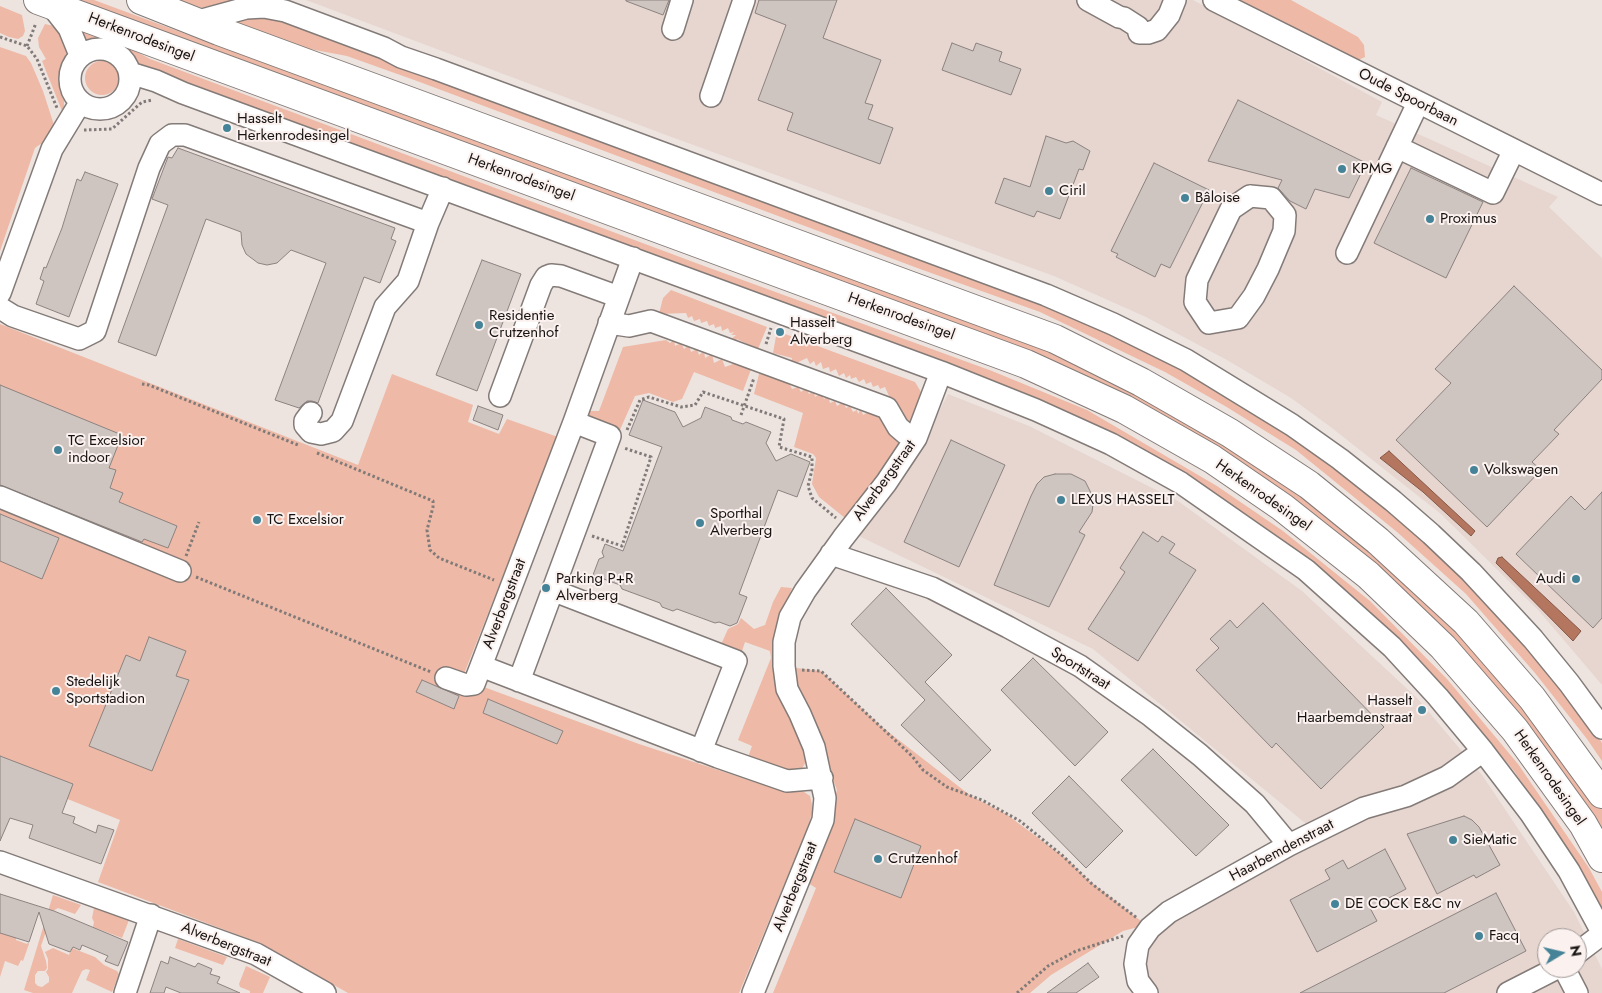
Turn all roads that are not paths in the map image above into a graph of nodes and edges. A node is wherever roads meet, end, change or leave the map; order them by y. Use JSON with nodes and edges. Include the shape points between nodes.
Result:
{"nodes":[{"id":1,"x":141,"y":0,"type":"edge"},
{"id":2,"x":682,"y":0,"type":"edge"},
{"id":3,"x":744,"y":0,"type":"edge"},
{"id":4,"x":1088,"y":0,"type":"edge"},
{"id":5,"x":1175,"y":0,"type":"edge"},
{"id":6,"x":1214,"y":0,"type":"edge"},
{"id":7,"x":42,"y":9,"type":"edge"},
{"id":8,"x":195,"y":22,"type":"junction"},
{"id":9,"x":673,"y":29,"type":"dead end"},
{"id":10,"x":80,"y":55,"type":"junction"},
{"id":11,"x":130,"y":73,"type":"junction"},
{"id":12,"x":183,"y":93,"type":"junction"},
{"id":13,"x":126,"y":96,"type":"junction"},
{"id":14,"x":711,"y":96,"type":"dead end"},
{"id":15,"x":80,"y":103,"type":"junction"},
{"id":16,"x":1418,"y":103,"type":"junction"},
{"id":17,"x":1397,"y":147,"type":"junction"},
{"id":18,"x":1514,"y":150,"type":"junction"},
{"id":19,"x":443,"y":188,"type":"junction"},
{"id":20,"x":1602,"y":194,"type":"edge"},
{"id":21,"x":428,"y":222,"type":"junction"},
{"id":22,"x":1347,"y":253,"type":"dead end"},
{"id":23,"x":633,"y":258,"type":"junction"},
{"id":24,"x":0,"y":293,"type":"edge"},
{"id":25,"x":619,"y":297,"type":"junction"},
{"id":26,"x":0,"y":308,"type":"edge"},
{"id":27,"x":610,"y":323,"type":"junction"},
{"id":28,"x":1210,"y":323,"type":"joint"},
{"id":29,"x":941,"y":372,"type":"junction"},
{"id":30,"x":500,"y":396,"type":"dead end"},
{"id":31,"x":310,"y":413,"type":"dead end"},
{"id":32,"x":574,"y":422,"type":"junction"},
{"id":33,"x":916,"y":438,"type":"junction"},
{"id":34,"x":0,"y":497,"type":"edge"},
{"id":35,"x":831,"y":554,"type":"junction"},
{"id":36,"x":180,"y":571,"type":"road end"},
{"id":37,"x":552,"y":590,"type":"junction"},
{"id":38,"x":481,"y":666,"type":"junction"},
{"id":39,"x":446,"y":678,"type":"road end"},
{"id":40,"x":518,"y":681,"type":"junction"},
{"id":41,"x":1602,"y":728,"type":"edge"},
{"id":42,"x":701,"y":751,"type":"junction"},
{"id":43,"x":1483,"y":752,"type":"junction"},
{"id":44,"x":822,"y":778,"type":"junction"},
{"id":45,"x":1602,"y":794,"type":"edge"},
{"id":46,"x":1289,"y":845,"type":"junction"},
{"id":47,"x":1602,"y":858,"type":"edge"},
{"id":48,"x":0,"y":862,"type":"edge"},
{"id":49,"x":151,"y":915,"type":"junction"},
{"id":50,"x":1602,"y":933,"type":"edge"},
{"id":51,"x":1587,"y":945,"type":"edge"},
{"id":52,"x":1537,"y":978,"type":"edge"},
{"id":53,"x":1569,"y":978,"type":"edge"},
{"id":54,"x":125,"y":993,"type":"edge"},
{"id":55,"x":325,"y":993,"type":"edge"},
{"id":56,"x":753,"y":993,"type":"edge"},
{"id":57,"x":1146,"y":993,"type":"edge"},
{"id":58,"x":1508,"y":993,"type":"edge"},
{"id":59,"x":1577,"y":993,"type":"edge"}],
"edges":[{"from":1,"to":8,"type":"highway"},
{"from":2,"to":9,"type":"street"},
{"from":3,"to":14,"type":"street"},
{"from":4,"to":5,"type":"street","via":[[1138,27],[1139,33],[1148,33],[1157,30],[1169,15]]},
{"from":6,"to":16,"type":"street","name":"Oude Spoorbaan"},
{"from":7,"to":10,"type":"street","name":"Herkenrodesingel","via":[[70,28]]},
{"from":7,"to":47,"type":"highway","name":"Herkenrodesingel","via":[[1017,360],[1124,409],[1212,459],[1266,496],[1368,575],[1443,647],[1515,730],[1582,824]]},
{"from":8,"to":41,"type":"street","via":[[246,8],[285,11],[384,48],[401,58],[1046,295],[1186,360],[1292,425],[1340,459],[1431,534],[1533,639]]},
{"from":8,"to":45,"type":"highway","via":[[1056,339],[1141,382],[1230,433],[1309,485],[1378,541],[1466,622],[1532,698]]},
{"from":10,"to":11,"type":"street","name":"Herkenrodesingel","via":[[100,48],[111,50],[127,63]]},
{"from":10,"to":15,"type":"street","via":[[70,76],[71,88]]},
{"from":11,"to":12,"type":"street"},
{"from":11,"to":13,"type":"street","via":[[131,83]]},
{"from":12,"to":13,"type":"street","via":[[143,90]]},
{"from":12,"to":19,"type":"street"},
{"from":13,"to":15,"type":"street","via":[[107,109]]},
{"from":15,"to":24,"type":"street","via":[[52,149]]},
{"from":16,"to":17,"type":"street"},
{"from":16,"to":18,"type":"street","name":"Oude Spoorbaan"},
{"from":17,"to":18,"type":"street","via":[[1493,193]]},
{"from":17,"to":22,"type":"street"},
{"from":18,"to":20,"type":"street","name":"Oude Spoorbaan"},
{"from":19,"to":21,"type":"street"},
{"from":19,"to":23,"type":"street"},
{"from":21,"to":26,"type":"street","via":[[185,135],[172,136],[160,144],[149,168],[95,330],[79,339],[13,316]]},
{"from":21,"to":31,"type":"street","via":[[408,281],[384,307],[342,421],[333,431],[311,432],[305,425]]},
{"from":23,"to":25,"type":"street","name":"Alverbergstraat"},
{"from":23,"to":29,"type":"street"},
{"from":25,"to":27,"type":"street","name":"Alverbergstraat"},
{"from":25,"to":30,"type":"street","via":[[561,276],[546,277]]},
{"from":27,"to":32,"type":"street","name":"Alverbergstraat"},
{"from":27,"to":33,"type":"street","via":[[629,326],[651,320],[887,408],[898,426]]},
{"from":28,"to":28,"type":"street","via":[[1238,318],[1268,268],[1284,231],[1285,215],[1271,198],[1250,196],[1231,209],[1223,224],[1197,280],[1195,302]]},
{"from":29,"to":33,"type":"street","name":"Alverbergstraat"},
{"from":29,"to":43,"type":"street","via":[[1111,444],[1181,483],[1258,536],[1306,570],[1392,647]]},
{"from":32,"to":37,"type":"street","via":[[610,436]]},
{"from":32,"to":38,"type":"street","name":"Alverbergstraat"},
{"from":33,"to":35,"type":"street","name":"Alverbergstraat","via":[[886,484]]},
{"from":34,"to":36,"type":"street"},
{"from":35,"to":44,"type":"street","name":"Alverbergstraat","via":[[790,617],[784,642],[787,689],[814,747]]},
{"from":35,"to":46,"type":"street","name":"Sportstraat","via":[[932,588],[1080,666],[1200,755],[1254,804]]},
{"from":37,"to":40,"type":"street"},
{"from":37,"to":42,"type":"street","via":[[736,661]]},
{"from":38,"to":39,"type":"street","via":[[474,684],[466,685]]},
{"from":38,"to":40,"type":"street","name":"Alverbergstraat"},
{"from":40,"to":42,"type":"street","name":"Alverbergstraat"},
{"from":42,"to":44,"type":"street","name":"Alverbergstraat","via":[[787,781]]},
{"from":43,"to":46,"type":"street","name":"Haarbemdenstraat","via":[[1447,777],[1406,796],[1364,808]]},
{"from":43,"to":50,"type":"street","via":[[1531,814],[1569,871]]},
{"from":44,"to":56,"type":"street","name":"Alverbergstraat","via":[[825,798],[823,820]]},
{"from":46,"to":57,"type":"street","name":"Haarbemdenstraat","via":[[1170,912],[1150,928],[1138,945],[1135,964],[1138,980]]},
{"from":48,"to":49,"type":"street","name":"Alverbergstraat"},
{"from":49,"to":54,"type":"street"},
{"from":49,"to":55,"type":"street","name":"Alverbergstraat","via":[[256,954]]},
{"from":50,"to":51,"type":"street"},
{"from":52,"to":58,"type":"street"},
{"from":53,"to":59,"type":"street"}]}
